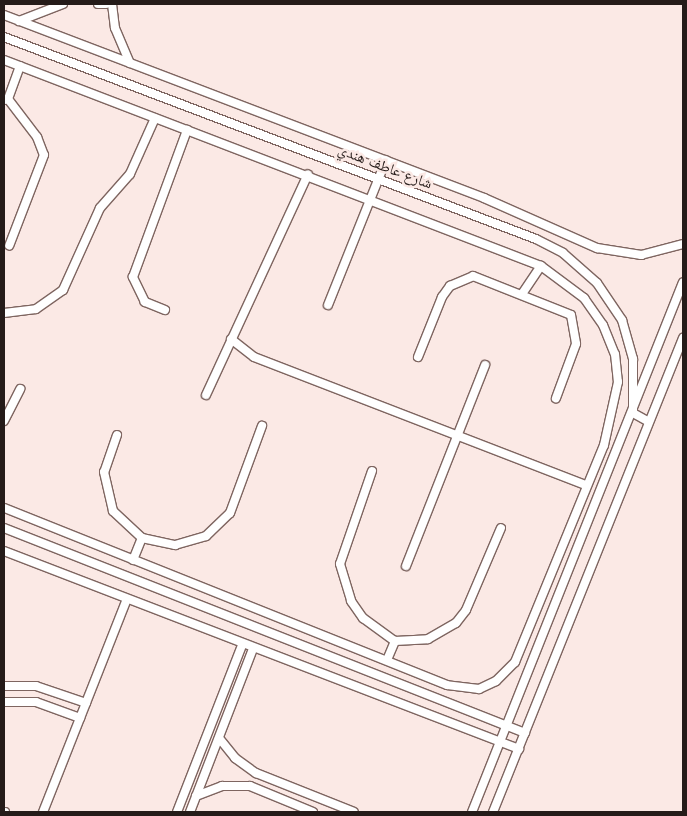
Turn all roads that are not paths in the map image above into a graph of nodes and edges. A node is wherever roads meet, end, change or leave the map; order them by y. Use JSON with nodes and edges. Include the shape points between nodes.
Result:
{"nodes":[{"id":1,"x":63,"y":4,"type":"edge"},
{"id":2,"x":98,"y":4,"type":"edge"},
{"id":3,"x":106,"y":4,"type":"edge"},
{"id":4,"x":112,"y":4,"type":"edge"},
{"id":5,"x":4,"y":15,"type":"edge"},
{"id":6,"x":19,"y":21,"type":"junction"},
{"id":7,"x":4,"y":38,"type":"edge"},
{"id":8,"x":4,"y":60,"type":"edge"},
{"id":9,"x":130,"y":63,"type":"junction"},
{"id":10,"x":20,"y":66,"type":"junction"},
{"id":11,"x":6,"y":99,"type":"edge"},
{"id":12,"x":155,"y":118,"type":"junction"},
{"id":13,"x":187,"y":130,"type":"junction"},
{"id":14,"x":386,"y":160,"type":"junction"},
{"id":15,"x":308,"y":174,"type":"junction"},
{"id":16,"x":379,"y":180,"type":"junction"},
{"id":17,"x":372,"y":198,"type":"junction"},
{"id":18,"x":683,"y":244,"type":"edge"},
{"id":19,"x":9,"y":246,"type":"dead end"},
{"id":20,"x":540,"y":266,"type":"junction"},
{"id":21,"x":683,"y":282,"type":"edge"},
{"id":22,"x":522,"y":294,"type":"junction"},
{"id":23,"x":328,"y":305,"type":"dead end"},
{"id":24,"x":165,"y":310,"type":"dead end"},
{"id":25,"x":4,"y":313,"type":"edge"},
{"id":26,"x":230,"y":338,"type":"junction"},
{"id":27,"x":683,"y":338,"type":"edge"},
{"id":28,"x":418,"y":357,"type":"dead end"},
{"id":29,"x":485,"y":365,"type":"dead end"},
{"id":30,"x":20,"y":389,"type":"dead end"},
{"id":31,"x":206,"y":395,"type":"dead end"},
{"id":32,"x":556,"y":398,"type":"dead end"},
{"id":33,"x":633,"y":413,"type":"junction"},
{"id":34,"x":4,"y":421,"type":"edge"},
{"id":35,"x":649,"y":422,"type":"junction"},
{"id":36,"x":262,"y":426,"type":"dead end"},
{"id":37,"x":117,"y":435,"type":"dead end"},
{"id":38,"x":457,"y":435,"type":"junction"},
{"id":39,"x":372,"y":471,"type":"dead end"},
{"id":40,"x":586,"y":485,"type":"junction"},
{"id":41,"x":4,"y":508,"type":"edge"},
{"id":42,"x":4,"y":528,"type":"edge"},
{"id":43,"x":500,"y":528,"type":"dead end"},
{"id":44,"x":142,"y":538,"type":"junction"},
{"id":45,"x":4,"y":551,"type":"edge"},
{"id":46,"x":133,"y":560,"type":"junction"},
{"id":47,"x":406,"y":566,"type":"dead end"},
{"id":48,"x":127,"y":599,"type":"junction"},
{"id":49,"x":395,"y":641,"type":"junction"},
{"id":50,"x":242,"y":645,"type":"junction"},
{"id":51,"x":253,"y":649,"type":"junction"},
{"id":52,"x":387,"y":660,"type":"junction"},
{"id":53,"x":4,"y":686,"type":"edge"},
{"id":54,"x":4,"y":702,"type":"edge"},
{"id":55,"x":86,"y":704,"type":"junction"},
{"id":56,"x":80,"y":718,"type":"junction"},
{"id":57,"x":506,"y":725,"type":"junction"},
{"id":58,"x":525,"y":733,"type":"junction"},
{"id":59,"x":219,"y":738,"type":"junction"},
{"id":60,"x":500,"y":742,"type":"junction"},
{"id":61,"x":519,"y":749,"type":"junction"},
{"id":62,"x":196,"y":796,"type":"junction"},
{"id":63,"x":44,"y":812,"type":"edge"},
{"id":64,"x":177,"y":812,"type":"edge"},
{"id":65,"x":190,"y":812,"type":"edge"},
{"id":66,"x":313,"y":812,"type":"edge"},
{"id":67,"x":354,"y":812,"type":"edge"},
{"id":68,"x":472,"y":812,"type":"edge"},
{"id":69,"x":493,"y":812,"type":"edge"}],
"edges":[{"from":1,"to":6,"type":"street"},
{"from":2,"to":3,"type":"street"},
{"from":4,"to":9,"type":"street","via":[[117,34]]},
{"from":5,"to":6,"type":"street","name":"شارع عاطف هندي"},
{"from":6,"to":9,"type":"street","name":"شارع عاطف هندي"},
{"from":7,"to":16,"type":"street","name":"شارع عاطف هندي"},
{"from":8,"to":10,"type":"street"},
{"from":9,"to":14,"type":"street","name":"شارع عاطف هندي"},
{"from":10,"to":11,"type":"street"},
{"from":10,"to":12,"type":"street"},
{"from":11,"to":19,"type":"street","via":[[37,136],[44,155]]},
{"from":12,"to":13,"type":"street"},
{"from":12,"to":25,"type":"street","via":[[130,174],[100,208],[63,290],[36,310]]},
{"from":13,"to":15,"type":"street"},
{"from":13,"to":24,"type":"street","via":[[134,277],[145,302]]},
{"from":14,"to":16,"type":"street"},
{"from":14,"to":18,"type":"street","name":"شارع عاطف هندي","via":[[607,252],[641,255]]},
{"from":15,"to":17,"type":"street"},
{"from":15,"to":26,"type":"street"},
{"from":16,"to":17,"type":"street"},
{"from":16,"to":33,"type":"street","name":"شارع عاطف هندي","via":[[536,239],[586,272],[607,295],[628,332],[633,359]]},
{"from":17,"to":20,"type":"street"},
{"from":17,"to":23,"type":"street"},
{"from":20,"to":22,"type":"street"},
{"from":20,"to":40,"type":"street","via":[[584,298],[603,325],[615,354],[615,410]]},
{"from":21,"to":33,"type":"street"},
{"from":22,"to":28,"type":"street","via":[[473,276],[462,279],[442,297]]},
{"from":22,"to":32,"type":"street","via":[[563,311],[576,324],[576,344]]},
{"from":26,"to":31,"type":"street"},
{"from":26,"to":38,"type":"street","via":[[254,357]]},
{"from":27,"to":35,"type":"street"},
{"from":29,"to":38,"type":"street"},
{"from":30,"to":34,"type":"street"},
{"from":33,"to":35,"type":"street","via":[[638,420]]},
{"from":33,"to":57,"type":"street"},
{"from":35,"to":58,"type":"street"},
{"from":36,"to":44,"type":"street","via":[[230,513],[220,526],[191,542],[175,545]]},
{"from":37,"to":44,"type":"street","via":[[105,466],[106,492],[113,511]]},
{"from":38,"to":40,"type":"street"},
{"from":38,"to":47,"type":"street"},
{"from":39,"to":49,"type":"street","via":[[340,564],[351,601],[363,618]]},
{"from":40,"to":52,"type":"street","via":[[507,673],[479,689],[463,689]]},
{"from":41,"to":46,"type":"street"},
{"from":42,"to":57,"type":"street"},
{"from":43,"to":49,"type":"street","via":[[466,610],[456,622],[428,639]]},
{"from":44,"to":46,"type":"street"},
{"from":45,"to":48,"type":"street"},
{"from":46,"to":52,"type":"street"},
{"from":48,"to":50,"type":"street"},
{"from":48,"to":55,"type":"street"},
{"from":49,"to":52,"type":"street"},
{"from":50,"to":51,"type":"street"},
{"from":50,"to":64,"type":"street"},
{"from":51,"to":59,"type":"street"},
{"from":51,"to":60,"type":"street"},
{"from":53,"to":55,"type":"street","via":[[36,686]]},
{"from":54,"to":56,"type":"street","via":[[36,702]]},
{"from":55,"to":56,"type":"street"},
{"from":56,"to":63,"type":"street"},
{"from":57,"to":58,"type":"street"},
{"from":57,"to":60,"type":"street"},
{"from":58,"to":61,"type":"street"},
{"from":59,"to":62,"type":"street"},
{"from":59,"to":67,"type":"street","via":[[235,758],[256,773]]},
{"from":60,"to":61,"type":"street"},
{"from":60,"to":68,"type":"street"},
{"from":61,"to":69,"type":"street"},
{"from":62,"to":65,"type":"street"},
{"from":62,"to":66,"type":"street","via":[[222,786],[250,786]]}]}
